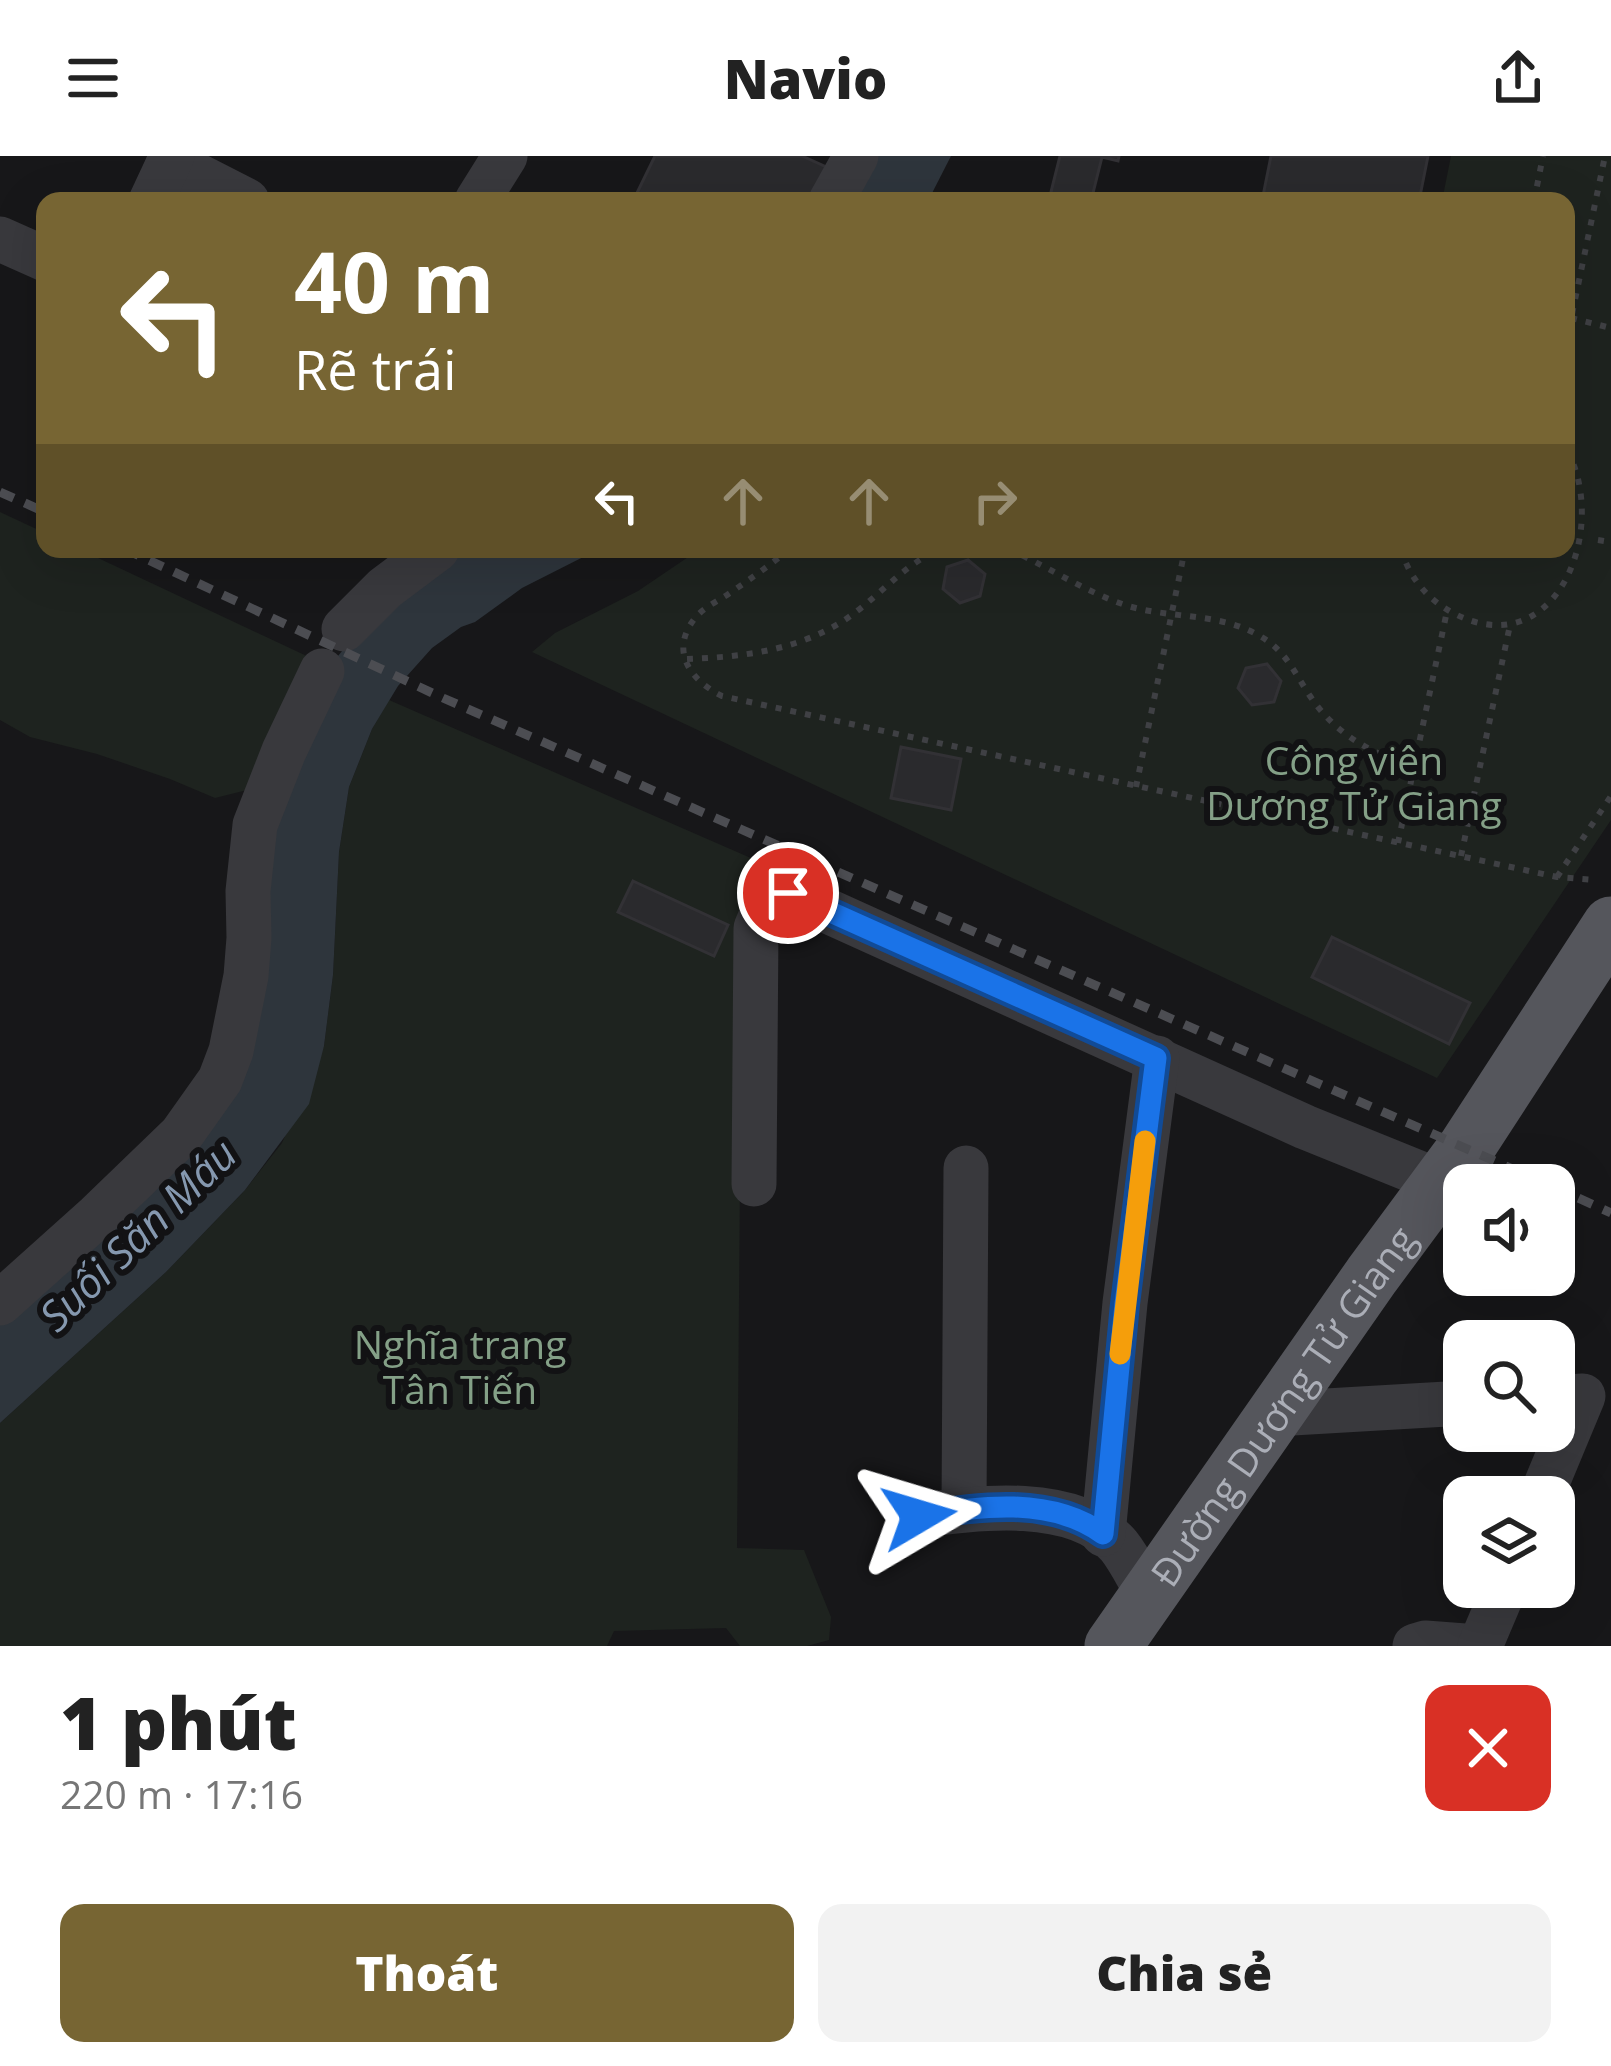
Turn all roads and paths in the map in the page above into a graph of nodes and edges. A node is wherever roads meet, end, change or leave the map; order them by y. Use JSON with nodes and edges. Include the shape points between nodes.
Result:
{"nodes":[{"id":1,"x":505,"y":156,"type":"edge"},
{"id":2,"x":856,"y":156,"type":"edge"},
{"id":3,"x":1543,"y":156,"type":"edge"},
{"id":4,"x":1604,"y":156,"type":"edge"},
{"id":5,"x":164,"y":173,"type":"edge"},
{"id":6,"x":220,"y":192,"type":"edge"},
{"id":7,"x":483,"y":192,"type":"edge"},
{"id":8,"x":836,"y":192,"type":"edge"},
{"id":9,"x":1536,"y":192,"type":"edge"},
{"id":10,"x":0,"y":239,"type":"edge"},
{"id":11,"x":36,"y":255,"type":"edge"},
{"id":12,"x":1575,"y":298,"type":"edge"},
{"id":13,"x":1575,"y":319,"type":"edge"},
{"id":14,"x":1611,"y":328,"type":"edge"},
{"id":15,"x":1575,"y":458,"type":"edge"},
{"id":16,"x":1585,"y":469,"type":"dead end"},
{"id":17,"x":1611,"y":542,"type":"edge"},
{"id":18,"x":1596,"y":551,"type":"dead end"},
{"id":19,"x":425,"y":558,"type":"edge"},
{"id":20,"x":777,"y":558,"type":"edge"},
{"id":21,"x":921,"y":558,"type":"edge"},
{"id":22,"x":1027,"y":558,"type":"edge"},
{"id":23,"x":1183,"y":558,"type":"edge"},
{"id":24,"x":1405,"y":558,"type":"edge"},
{"id":25,"x":1562,"y":603,"type":"dead end"},
{"id":26,"x":1447,"y":610,"type":"junction"},
{"id":27,"x":1172,"y":616,"type":"junction"},
{"id":28,"x":1511,"y":623,"type":"junction"},
{"id":29,"x":344,"y":629,"type":"dead end"},
{"id":30,"x":685,"y":659,"type":"junction"},
{"id":31,"x":322,"y":671,"type":"dead end"},
{"id":32,"x":1414,"y":766,"type":"junction"},
{"id":33,"x":1136,"y":787,"type":"junction"},
{"id":34,"x":1611,"y":796,"type":"edge"},
{"id":35,"x":1398,"y":842,"type":"junction"},
{"id":36,"x":1461,"y":856,"type":"junction"},
{"id":37,"x":1557,"y":877,"type":"junction"},
{"id":38,"x":1602,"y":902,"type":"edge"},
{"id":39,"x":1156,"y":1058,"type":"junction"},
{"id":40,"x":966,"y":1168,"type":"dead end"},
{"id":41,"x":1442,"y":1182,"type":"junction"},
{"id":42,"x":754,"y":1184,"type":"dead end"},
{"id":43,"x":0,"y":1303,"type":"edge"},
{"id":44,"x":1443,"y":1404,"type":"edge"},
{"id":45,"x":1275,"y":1414,"type":"junction"},
{"id":46,"x":964,"y":1508,"type":"junction"},
{"id":47,"x":919,"y":1516,"type":"dead end"},
{"id":48,"x":1103,"y":1534,"type":"junction"},
{"id":49,"x":1149,"y":1595,"type":"junction"},
{"id":50,"x":1495,"y":1608,"type":"edge"},
{"id":51,"x":1114,"y":1646,"type":"edge"},
{"id":52,"x":1415,"y":1646,"type":"edge"},
{"id":53,"x":1465,"y":1646,"type":"edge"},
{"id":54,"x":1480,"y":1646,"type":"edge"}],
"edges":[{"from":1,"to":7,"type":"street"},
{"from":2,"to":8,"type":"street"},
{"from":3,"to":9,"type":"path"},
{"from":4,"to":12,"type":"path"},
{"from":5,"to":6,"type":"street"},
{"from":10,"to":11,"type":"street"},
{"from":13,"to":14,"type":"path"},
{"from":15,"to":16,"type":"path"},
{"from":17,"to":18,"type":"path","via":[[1599,535]]},
{"from":19,"to":29,"type":"street"},
{"from":20,"to":30,"type":"path","via":[[701,611],[686,633]]},
{"from":21,"to":30,"type":"path","via":[[826,631],[767,651]]},
{"from":22,"to":27,"type":"path","via":[[1100,595]]},
{"from":23,"to":27,"type":"path"},
{"from":24,"to":26,"type":"path","via":[[1425,593]]},
{"from":25,"to":28,"type":"path"},
{"from":26,"to":28,"type":"path"},
{"from":26,"to":32,"type":"path"},
{"from":27,"to":32,"type":"path","via":[[1236,625],[1270,642],[1329,721],[1379,755]]},
{"from":27,"to":33,"type":"path"},
{"from":28,"to":36,"type":"path"},
{"from":30,"to":33,"type":"path","via":[[698,681],[739,702]]},
{"from":31,"to":43,"type":"street","via":[[255,825],[246,976],[220,1080],[181,1135]]},
{"from":32,"to":35,"type":"path"},
{"from":33,"to":35,"type":"path"},
{"from":34,"to":37,"type":"path"},
{"from":35,"to":36,"type":"path"},
{"from":36,"to":37,"type":"path"},
{"from":37,"to":38,"type":"path"},
{"from":38,"to":41,"type":"main road","name":"Đường Dương Tử Giang"},
{"from":39,"to":41,"type":"street"},
{"from":39,"to":42,"type":"street","via":[[788,893],[767,902],[756,928]]},
{"from":39,"to":48,"type":"street"},
{"from":40,"to":46,"type":"street"},
{"from":41,"to":45,"type":"main road","name":"Đường Dương Tử Giang"},
{"from":44,"to":45,"type":"street"},
{"from":45,"to":49,"type":"main road","name":"Đường Dương Tử Giang"},
{"from":46,"to":47,"type":"street"},
{"from":46,"to":48,"type":"street","via":[[1052,1511]]},
{"from":48,"to":49,"type":"street"},
{"from":49,"to":51,"type":"main road","name":"Đường Dương Tử Giang"},
{"from":50,"to":54,"type":"street"},
{"from":52,"to":53,"type":"street"}]}
